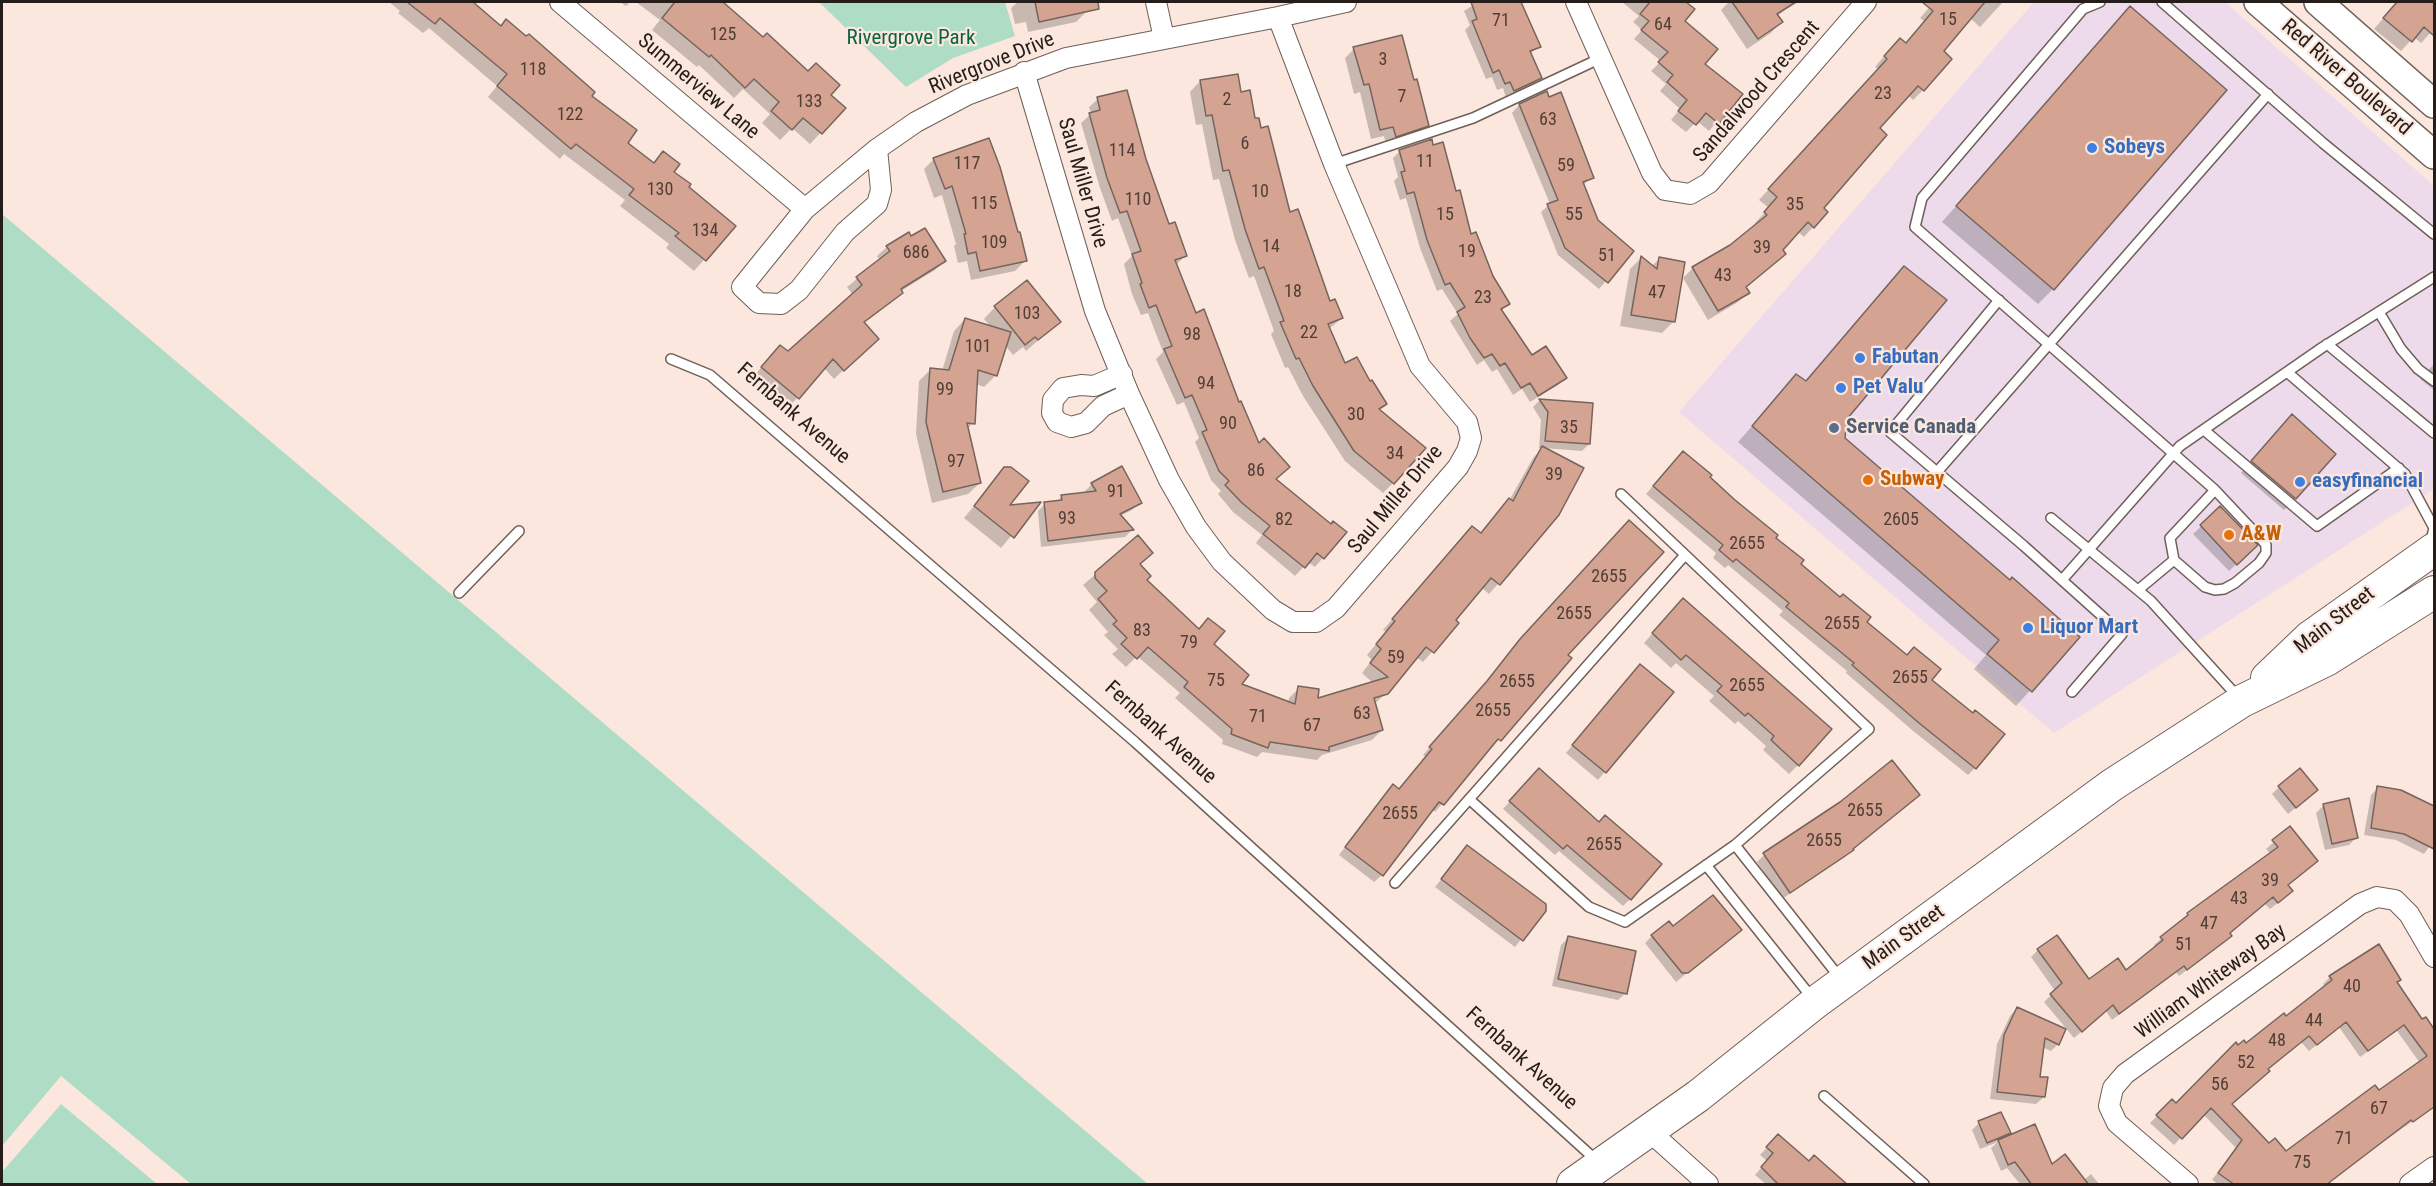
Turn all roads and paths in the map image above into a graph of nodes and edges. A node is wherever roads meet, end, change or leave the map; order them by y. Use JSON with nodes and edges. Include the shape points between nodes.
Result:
{"nodes":[{"id":1,"x":560,"y":2,"type":"edge"},
{"id":2,"x":1156,"y":2,"type":"edge"},
{"id":3,"x":1346,"y":2,"type":"edge"},
{"id":4,"x":1576,"y":2,"type":"edge"},
{"id":5,"x":1866,"y":2,"type":"edge"},
{"id":6,"x":2100,"y":2,"type":"edge"},
{"id":7,"x":2162,"y":2,"type":"edge"},
{"id":8,"x":2258,"y":2,"type":"edge"},
{"id":9,"x":2318,"y":2,"type":"edge"},
{"id":10,"x":1278,"y":17,"type":"junction"},
{"id":11,"x":1164,"y":38,"type":"junction"},
{"id":12,"x":1601,"y":58,"type":"junction"},
{"id":13,"x":1024,"y":72,"type":"junction"},
{"id":14,"x":2268,"y":94,"type":"junction"},
{"id":15,"x":2434,"y":102,"type":"edge"},
{"id":16,"x":877,"y":149,"type":"junction"},
{"id":17,"x":2434,"y":155,"type":"edge"},
{"id":18,"x":1334,"y":164,"type":"junction"},
{"id":19,"x":805,"y":209,"type":"junction"},
{"id":20,"x":2434,"y":234,"type":"edge"},
{"id":21,"x":2434,"y":277,"type":"edge"},
{"id":22,"x":1999,"y":300,"type":"junction"},
{"id":23,"x":2379,"y":312,"type":"junction"},
{"id":24,"x":2327,"y":344,"type":"junction"},
{"id":25,"x":2049,"y":345,"type":"junction"},
{"id":26,"x":671,"y":359,"type":"dead end"},
{"id":27,"x":2287,"y":372,"type":"junction"},
{"id":28,"x":1122,"y":374,"type":"junction"},
{"id":29,"x":2434,"y":381,"type":"edge"},
{"id":30,"x":1129,"y":394,"type":"junction"},
{"id":31,"x":2204,"y":429,"type":"junction"},
{"id":32,"x":2433,"y":429,"type":"edge"},
{"id":33,"x":2173,"y":454,"type":"junction"},
{"id":34,"x":2399,"y":468,"type":"junction"},
{"id":35,"x":1937,"y":472,"type":"junction"},
{"id":36,"x":2215,"y":490,"type":"junction"},
{"id":37,"x":1621,"y":494,"type":"dead end"},
{"id":38,"x":2051,"y":518,"type":"dead end"},
{"id":39,"x":519,"y":531,"type":"dead end"},
{"id":40,"x":2087,"y":549,"type":"junction"},
{"id":41,"x":2431,"y":551,"type":"edge"},
{"id":42,"x":1685,"y":555,"type":"junction"},
{"id":43,"x":2174,"y":560,"type":"junction"},
{"id":44,"x":2062,"y":580,"type":"junction"},
{"id":45,"x":2138,"y":590,"type":"junction"},
{"id":46,"x":2434,"y":592,"type":"edge"},
{"id":47,"x":459,"y":593,"type":"dead end"},
{"id":48,"x":2072,"y":692,"type":"dead end"},
{"id":49,"x":2242,"y":701,"type":"junction"},
{"id":50,"x":1469,"y":799,"type":"junction"},
{"id":51,"x":1735,"y":845,"type":"junction"},
{"id":52,"x":1706,"y":865,"type":"junction"},
{"id":53,"x":1395,"y":883,"type":"dead end"},
{"id":54,"x":2434,"y":957,"type":"edge"},
{"id":55,"x":1844,"y":982,"type":"junction"},
{"id":56,"x":1816,"y":1002,"type":"junction"},
{"id":57,"x":1824,"y":1096,"type":"dead end"},
{"id":58,"x":1648,"y":1130,"type":"junction"},
{"id":59,"x":1601,"y":1165,"type":"junction"},
{"id":60,"x":2434,"y":1167,"type":"edge"},
{"id":61,"x":1573,"y":1185,"type":"edge"},
{"id":62,"x":1708,"y":1185,"type":"edge"},
{"id":63,"x":1924,"y":1185,"type":"edge"},
{"id":64,"x":2188,"y":1185,"type":"edge"},
{"id":65,"x":2410,"y":1185,"type":"edge"}],
"edges":[{"from":1,"to":19,"type":"street","name":"Summerview Lane"},
{"from":2,"to":11,"type":"street"},
{"from":3,"to":10,"type":"street","name":"Rivergrove Drive"},
{"from":4,"to":12,"type":"street","name":"Sandalwood Crescent"},
{"from":5,"to":12,"type":"street","name":"Sandalwood Crescent","via":[[1709,183],[1690,194],[1665,190],[1652,173]]},
{"from":6,"to":22,"type":"lane","via":[[2082,9],[1922,198],[1915,227]]},
{"from":7,"to":14,"type":"lane"},
{"from":8,"to":17,"type":"street","name":"Red River Boulevard"},
{"from":9,"to":15,"type":"street","name":"Red River Boulevard"},
{"from":10,"to":11,"type":"street","name":"Rivergrove Drive"},
{"from":10,"to":18,"type":"street","name":"Saul Miller Drive"},
{"from":11,"to":13,"type":"street","name":"Rivergrove Drive","via":[[1066,58]]},
{"from":12,"to":18,"type":"lane","via":[[1473,118]]},
{"from":13,"to":16,"type":"street","name":"Rivergrove Drive","via":[[967,95],[916,122]]},
{"from":13,"to":28,"type":"street","name":"Saul Miller Drive","via":[[1095,310]]},
{"from":14,"to":20,"type":"lane"},
{"from":14,"to":25,"type":"lane"},
{"from":16,"to":19,"type":"street","name":"Rivergrove Drive"},
{"from":16,"to":19,"type":"street","name":"Rivergrove Drive","via":[[881,189],[877,204],[846,232],[799,290],[781,304],[759,303],[742,286]]},
{"from":18,"to":30,"type":"street","name":"Saul Miller Drive","via":[[1420,366],[1467,422],[1471,438],[1458,467],[1336,608],[1316,622],[1293,622],[1273,610],[1222,562],[1169,480]]},
{"from":21,"to":23,"type":"lane"},
{"from":22,"to":25,"type":"lane"},
{"from":22,"to":35,"type":"lane","via":[[1890,432]]},
{"from":23,"to":24,"type":"lane"},
{"from":23,"to":29,"type":"lane","via":[[2401,349]]},
{"from":24,"to":27,"type":"lane"},
{"from":24,"to":32,"type":"lane"},
{"from":25,"to":33,"type":"lane"},
{"from":25,"to":35,"type":"lane"},
{"from":26,"to":59,"type":"lane","name":"Fernbank Avenue","via":[[710,375],[1135,742]]},
{"from":27,"to":31,"type":"lane"},
{"from":27,"to":34,"type":"lane"},
{"from":28,"to":30,"type":"street","name":"Saul Miller Drive"},
{"from":28,"to":30,"type":"street","via":[[1094,386],[1063,388],[1053,400],[1052,413],[1057,422],[1071,427],[1086,423],[1103,406]]},
{"from":31,"to":33,"type":"lane"},
{"from":31,"to":34,"type":"lane","via":[[2317,526]]},
{"from":33,"to":36,"type":"lane"},
{"from":33,"to":40,"type":"lane"},
{"from":34,"to":41,"type":"lane","via":[[2434,528]]},
{"from":35,"to":44,"type":"lane"},
{"from":36,"to":43,"type":"lane","via":[[2170,538]]},
{"from":36,"to":43,"type":"lane","via":[[2262,540],[2266,553],[2235,583],[2215,590],[2205,587]]},
{"from":37,"to":42,"type":"lane"},
{"from":38,"to":40,"type":"lane"},
{"from":39,"to":47,"type":"lane"},
{"from":40,"to":44,"type":"lane"},
{"from":40,"to":45,"type":"lane"},
{"from":41,"to":49,"type":"main road","name":"Main Street","via":[[2310,637]]},
{"from":42,"to":50,"type":"lane"},
{"from":42,"to":51,"type":"lane","via":[[1869,729]]},
{"from":43,"to":45,"type":"lane"},
{"from":44,"to":48,"type":"lane","via":[[2122,634]]},
{"from":45,"to":49,"type":"lane"},
{"from":46,"to":49,"type":"main road","name":"Main Street","via":[[2328,659]]},
{"from":49,"to":55,"type":"main road","name":"Main Street","via":[[2112,785]]},
{"from":50,"to":52,"type":"lane","via":[[1589,907],[1625,922]]},
{"from":50,"to":53,"type":"lane"},
{"from":51,"to":52,"type":"lane"},
{"from":51,"to":55,"type":"lane"},
{"from":52,"to":56,"type":"lane"},
{"from":54,"to":64,"type":"street","name":"William Whiteway Bay","via":[[2409,914],[2395,900],[2369,900],[2125,1074],[2113,1088],[2109,1106],[2117,1123]]},
{"from":55,"to":56,"type":"main road","name":"Main Street"},
{"from":56,"to":58,"type":"main road","name":"Main Street","via":[[1698,1096]]},
{"from":57,"to":63,"type":"lane"},
{"from":58,"to":59,"type":"main road","name":"Main Street"},
{"from":58,"to":62,"type":"street"},
{"from":59,"to":61,"type":"main road","name":"Main Street"},
{"from":60,"to":65,"type":"street"}]}
